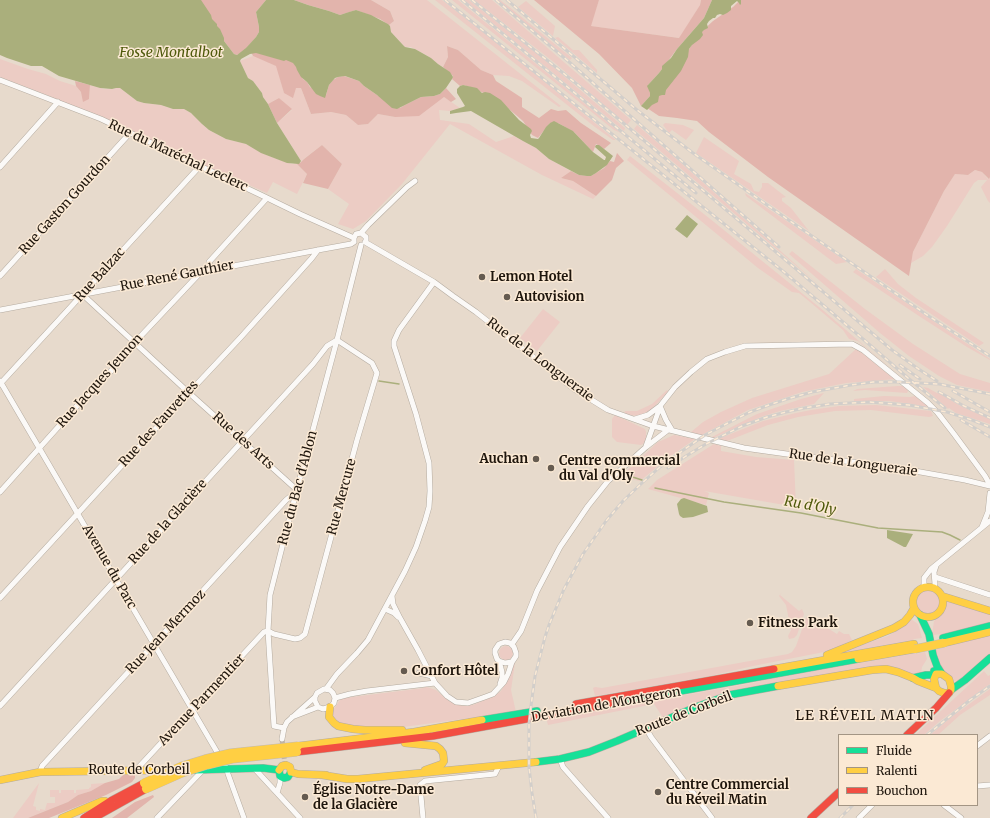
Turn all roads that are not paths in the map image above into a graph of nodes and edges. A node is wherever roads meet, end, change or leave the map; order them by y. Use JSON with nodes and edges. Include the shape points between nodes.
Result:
{"nodes":[{"id":1,"x":0,"y":80,"type":"edge"},
{"id":2,"x":58,"y":102,"type":"junction"},
{"id":3,"x":130,"y":133,"type":"junction"},
{"id":4,"x":0,"y":166,"type":"edge"},
{"id":5,"x":200,"y":166,"type":"junction"},
{"id":6,"x":415,"y":181,"type":"dead end"},
{"id":7,"x":267,"y":198,"type":"junction"},
{"id":8,"x":361,"y":233,"type":"junction"},
{"id":9,"x":354,"y":240,"type":"junction"},
{"id":10,"x":363,"y":244,"type":"junction"},
{"id":11,"x":318,"y":250,"type":"junction"},
{"id":12,"x":211,"y":270,"type":"junction"},
{"id":13,"x":202,"y":272,"type":"junction"},
{"id":14,"x":0,"y":276,"type":"edge"},
{"id":15,"x":434,"y":282,"type":"junction"},
{"id":16,"x":82,"y":294,"type":"junction"},
{"id":17,"x":0,"y":310,"type":"edge"},
{"id":18,"x":337,"y":340,"type":"junction"},
{"id":19,"x":136,"y":343,"type":"junction"},
{"id":20,"x":323,"y":352,"type":"junction"},
{"id":21,"x":334,"y":354,"type":"junction"},
{"id":22,"x":0,"y":383,"type":"edge"},
{"id":23,"x":188,"y":392,"type":"junction"},
{"id":24,"x":660,"y":406,"type":"junction"},
{"id":25,"x":635,"y":419,"type":"junction"},
{"id":26,"x":653,"y":426,"type":"junction"},
{"id":27,"x":670,"y":430,"type":"junction"},
{"id":28,"x":242,"y":440,"type":"junction"},
{"id":29,"x":646,"y":447,"type":"junction"},
{"id":30,"x":39,"y":448,"type":"junction"},
{"id":31,"x":990,"y":486,"type":"edge"},
{"id":32,"x":0,"y":492,"type":"edge"},
{"id":33,"x":296,"y":493,"type":"junction"},
{"id":34,"x":990,"y":493,"type":"edge"},
{"id":35,"x":78,"y":514,"type":"junction"},
{"id":36,"x":990,"y":521,"type":"edge"},
{"id":37,"x":982,"y":528,"type":"junction"},
{"id":38,"x":936,"y":566,"type":"junction"},
{"id":39,"x":935,"y":577,"type":"junction"},
{"id":40,"x":116,"y":578,"type":"junction"},
{"id":41,"x":924,"y":587,"type":"junction"},
{"id":42,"x":934,"y":588,"type":"junction"},
{"id":43,"x":392,"y":595,"type":"junction"},
{"id":44,"x":990,"y":595,"type":"edge"},
{"id":45,"x":942,"y":596,"type":"junction"},
{"id":46,"x":0,"y":598,"type":"edge"},
{"id":47,"x":914,"y":608,"type":"junction"},
{"id":48,"x":385,"y":609,"type":"junction"},
{"id":49,"x":990,"y":610,"type":"edge"},
{"id":50,"x":920,"y":615,"type":"junction"},
{"id":51,"x":934,"y":616,"type":"junction"},
{"id":52,"x":400,"y":618,"type":"junction"},
{"id":53,"x":990,"y":626,"type":"edge"},
{"id":54,"x":268,"y":631,"type":"junction"},
{"id":55,"x":990,"y":632,"type":"edge"},
{"id":56,"x":929,"y":634,"type":"junction"},
{"id":57,"x":943,"y":641,"type":"junction"},
{"id":58,"x":154,"y":644,"type":"junction"},
{"id":59,"x":512,"y":644,"type":"junction"},
{"id":60,"x":915,"y":646,"type":"junction"},
{"id":61,"x":933,"y":655,"type":"junction"},
{"id":62,"x":990,"y":658,"type":"edge"},
{"id":63,"x":499,"y":661,"type":"junction"},
{"id":64,"x":512,"y":662,"type":"junction"},
{"id":65,"x":802,"y":663,"type":"junction"},
{"id":66,"x":419,"y":673,"type":"dead end"},
{"id":67,"x":934,"y":675,"type":"junction"},
{"id":68,"x":432,"y":676,"type":"junction"},
{"id":69,"x":913,"y":678,"type":"junction"},
{"id":70,"x":435,"y":683,"type":"junction"},
{"id":71,"x":326,"y":689,"type":"junction"},
{"id":72,"x":498,"y":689,"type":"junction"},
{"id":73,"x":938,"y":690,"type":"junction"},
{"id":74,"x":950,"y":691,"type":"junction"},
{"id":75,"x":315,"y":697,"type":"junction"},
{"id":76,"x":335,"y":698,"type":"junction"},
{"id":77,"x":0,"y":706,"type":"edge"},
{"id":78,"x":318,"y":706,"type":"junction"},
{"id":79,"x":330,"y":707,"type":"junction"},
{"id":80,"x":193,"y":710,"type":"junction"},
{"id":81,"x":292,"y":717,"type":"junction"},
{"id":82,"x":284,"y":728,"type":"junction"},
{"id":83,"x":646,"y":728,"type":"junction"},
{"id":84,"x":422,"y":731,"type":"junction"},
{"id":85,"x":903,"y":734,"type":"edge"},
{"id":86,"x":908,"y":734,"type":"edge"},
{"id":87,"x":990,"y":736,"type":"edge"},
{"id":88,"x":282,"y":739,"type":"tunnel mouth"},
{"id":89,"x":395,"y":741,"type":"junction"},
{"id":90,"x":978,"y":745,"type":"edge"},
{"id":91,"x":297,"y":749,"type":"junction"},
{"id":92,"x":217,"y":751,"type":"junction"},
{"id":93,"x":560,"y":759,"type":"junction"},
{"id":94,"x":499,"y":766,"type":"junction"},
{"id":95,"x":254,"y":768,"type":"junction"},
{"id":96,"x":227,"y":769,"type":"junction"},
{"id":97,"x":456,"y":769,"type":"junction"},
{"id":98,"x":136,"y":770,"type":"junction"},
{"id":99,"x":203,"y":770,"type":"junction"},
{"id":100,"x":426,"y":770,"type":"junction"},
{"id":101,"x":40,"y":772,"type":"junction"},
{"id":102,"x":280,"y":773,"type":"junction"},
{"id":103,"x":322,"y":775,"type":"junction"},
{"id":104,"x":0,"y":780,"type":"edge"},
{"id":105,"x":990,"y":785,"type":"edge"},
{"id":106,"x":145,"y":786,"type":"junction"},
{"id":107,"x":978,"y":786,"type":"edge"},
{"id":108,"x":277,"y":793,"type":"junction"},
{"id":109,"x":838,"y":793,"type":"edge"},
{"id":110,"x":838,"y":799,"type":"edge"},
{"id":111,"x":112,"y":800,"type":"junction"},
{"id":112,"x":871,"y":806,"type":"edge"},
{"id":113,"x":945,"y":806,"type":"edge"},
{"id":114,"x":96,"y":817,"type":"edge"},
{"id":115,"x":62,"y":818,"type":"edge"},
{"id":116,"x":84,"y":818,"type":"edge"},
{"id":117,"x":158,"y":818,"type":"edge"},
{"id":118,"x":244,"y":818,"type":"edge"},
{"id":119,"x":300,"y":818,"type":"edge"},
{"id":120,"x":423,"y":818,"type":"edge"},
{"id":121,"x":608,"y":818,"type":"edge"},
{"id":122,"x":712,"y":818,"type":"edge"},
{"id":123,"x":811,"y":818,"type":"edge"},
{"id":124,"x":817,"y":818,"type":"edge"},
{"id":125,"x":859,"y":818,"type":"edge"},
{"id":126,"x":961,"y":818,"type":"edge"}],
"edges":[{"from":1,"to":2,"type":"street","name":"Rue du Maréchal Leclerc"},
{"from":2,"to":3,"type":"street","name":"Rue du Maréchal Leclerc"},
{"from":2,"to":4,"type":"street"},
{"from":3,"to":5,"type":"street","name":"Rue du Maréchal Leclerc"},
{"from":3,"to":14,"type":"street","name":"Rue Gaston Gourdon"},
{"from":5,"to":7,"type":"street","name":"Rue du Maréchal Leclerc"},
{"from":5,"to":16,"type":"street","name":"Rue Balzac"},
{"from":6,"to":8,"type":"street"},
{"from":7,"to":9,"type":"street","name":"Rue du Maréchal Leclerc"},
{"from":7,"to":12,"type":"street","via":[[209,262]]},
{"from":8,"to":9,"type":"street","via":[[356,234]]},
{"from":8,"to":10,"type":"street","via":[[366,236]]},
{"from":9,"to":10,"type":"street","via":[[357,244]]},
{"from":9,"to":11,"type":"street","name":"Rue René Gauthier","via":[[351,244]]},
{"from":10,"to":15,"type":"street","name":"Rue de la Longueraie"},
{"from":10,"to":18,"type":"street","name":"Rue du Bac d'Ablon"},
{"from":11,"to":12,"type":"street","name":"Rue René Gauthier"},
{"from":11,"to":23,"type":"street","name":"Rue des Fauvettes"},
{"from":12,"to":13,"type":"street","name":"Rue René Gauthier"},
{"from":13,"to":16,"type":"street","name":"Rue René Gauthier"},
{"from":13,"to":19,"type":"street","name":"Rue Jacques Jeunon"},
{"from":15,"to":25,"type":"street","name":"Rue de la Longueraie","via":[[574,389],[608,410]]},
{"from":15,"to":43,"type":"street","via":[[394,340],[429,463],[429,507],[416,547]]},
{"from":16,"to":17,"type":"street","name":"Rue René Gauthier"},
{"from":16,"to":19,"type":"street","name":"Rue des Arts"},
{"from":16,"to":22,"type":"street","name":"Rue Balzac"},
{"from":18,"to":20,"type":"street","name":"Rue de la Glacière"},
{"from":18,"to":21,"type":"street","name":"Rue du Bac d'Ablon"},
{"from":18,"to":54,"type":"street","name":"Rue Mercure","via":[[372,363],[377,373],[305,634],[295,639]]},
{"from":19,"to":23,"type":"street","name":"Rue des Arts"},
{"from":19,"to":30,"type":"street","name":"Rue Jacques Jeunon"},
{"from":20,"to":21,"type":"street"},
{"from":20,"to":28,"type":"street","name":"Rue de la Glacière"},
{"from":21,"to":33,"type":"street","name":"Rue du Bac d'Ablon"},
{"from":22,"to":30,"type":"street","name":"Avenue du Parc"},
{"from":23,"to":28,"type":"street","name":"Rue des Arts"},
{"from":23,"to":35,"type":"street","name":"Rue des Fauvettes"},
{"from":24,"to":25,"type":"street","via":[[648,415]]},
{"from":24,"to":26,"type":"street"},
{"from":24,"to":27,"type":"street"},
{"from":24,"to":31,"type":"street","via":[[691,372],[707,359],[725,352],[745,346],[848,343],[863,350],[937,412]]},
{"from":25,"to":26,"type":"street","name":"Rue de la Longueraie"},
{"from":26,"to":27,"type":"street","name":"Rue de la Longueraie"},
{"from":26,"to":29,"type":"street"},
{"from":27,"to":29,"type":"street"},
{"from":27,"to":31,"type":"street","name":"Rue de la Longueraie","via":[[744,448],[887,466]]},
{"from":28,"to":33,"type":"street","name":"Rue des Arts"},
{"from":28,"to":40,"type":"street","name":"Rue de la Glacière"},
{"from":29,"to":59,"type":"street","via":[[608,481],[560,547],[537,591],[521,631]]},
{"from":30,"to":32,"type":"street","name":"Rue Jacques Jeunon"},
{"from":30,"to":35,"type":"street","name":"Avenue du Parc"},
{"from":33,"to":54,"type":"street","name":"Rue du Bac d'Ablon","via":[[270,595]]},
{"from":33,"to":58,"type":"street","name":"Rue Jean Mermoz","via":[[286,500]]},
{"from":34,"to":37,"type":"street","via":[[988,512]]},
{"from":35,"to":40,"type":"street","name":"Avenue du Parc"},
{"from":35,"to":46,"type":"street","name":"Rue des Fauvettes"},
{"from":36,"to":37,"type":"street"},
{"from":37,"to":38,"type":"street"},
{"from":38,"to":39,"type":"street"},
{"from":38,"to":41,"type":"street","via":[[924,578]]},
{"from":39,"to":42,"type":"street"},
{"from":39,"to":44,"type":"street"},
{"from":40,"to":58,"type":"street","name":"Avenue du Parc"},
{"from":40,"to":77,"type":"street","name":"Rue de la Glacière"},
{"from":41,"to":42,"type":"main road"},
{"from":41,"to":47,"type":"main road","via":[[913,597]]},
{"from":42,"to":45,"type":"main road"},
{"from":43,"to":48,"type":"street"},
{"from":43,"to":52,"type":"street","via":[[393,604]]},
{"from":45,"to":49,"type":"main road"},
{"from":45,"to":51,"type":"main road","via":[[942,605]]},
{"from":47,"to":50,"type":"main road"},
{"from":47,"to":65,"type":"main road","via":[[904,622],[894,628]]},
{"from":48,"to":52,"type":"street"},
{"from":48,"to":71,"type":"street","via":[[368,640]]},
{"from":50,"to":51,"type":"main road"},
{"from":50,"to":56,"type":"main road"},
{"from":51,"to":56,"type":"main road"},
{"from":52,"to":68,"type":"street"},
{"from":53,"to":57,"type":"main road"},
{"from":54,"to":80,"type":"street","name":"Avenue Parmentier","via":[[264,632]]},
{"from":54,"to":82,"type":"street","name":"Rue du Bac d'Ablon","via":[[274,726]]},
{"from":55,"to":57,"type":"main road"},
{"from":56,"to":61,"type":"main road"},
{"from":57,"to":60,"type":"main road"},
{"from":58,"to":80,"type":"street","name":"Avenue du Parc"},
{"from":58,"to":101,"type":"street","name":"Rue Jean Mermoz","via":[[42,766]]},
{"from":59,"to":63,"type":"street","via":[[505,642],[497,646],[495,653]]},
{"from":59,"to":64,"type":"street","via":[[516,656]]},
{"from":60,"to":65,"type":"main road","name":"Déviation de Montgeron"},
{"from":60,"to":89,"type":"main road","name":"Déviation de Montgeron","via":[[468,730]]},
{"from":61,"to":67,"type":"main road"},
{"from":61,"to":67,"type":"main road","via":[[937,666]]},
{"from":62,"to":74,"type":"main road"},
{"from":63,"to":64,"type":"street"},
{"from":63,"to":72,"type":"street","via":[[502,678]]},
{"from":64,"to":72,"type":"street","via":[[504,682]]},
{"from":65,"to":84,"type":"main road","name":"Déviation de Montgeron"},
{"from":66,"to":68,"type":"street"},
{"from":67,"to":69,"type":"main road"},
{"from":67,"to":73,"type":"main road"},
{"from":67,"to":74,"type":"main road","via":[[949,679]]},
{"from":68,"to":70,"type":"street"},
{"from":69,"to":73,"type":"main road","name":"Route de Corbeil"},
{"from":69,"to":83,"type":"main road","name":"Route de Corbeil","via":[[892,670],[876,669],[753,690],[708,702]]},
{"from":70,"to":72,"type":"street","via":[[456,702],[468,704]]},
{"from":70,"to":76,"type":"street","via":[[367,691]]},
{"from":71,"to":75,"type":"street","via":[[319,691]]},
{"from":71,"to":76,"type":"street","via":[[333,693]]},
{"from":73,"to":74,"type":"main road","name":"Route de Corbeil","via":[[944,693]]},
{"from":73,"to":85,"type":"main road","via":[[939,696],[934,705]]},
{"from":74,"to":86,"type":"main road"},
{"from":75,"to":78,"type":"street"},
{"from":75,"to":81,"type":"street"},
{"from":76,"to":79,"type":"street"},
{"from":78,"to":79,"type":"street"},
{"from":78,"to":81,"type":"street"},
{"from":79,"to":84,"type":"main road","via":[[329,717],[338,726],[365,730]]},
{"from":80,"to":92,"type":"street","name":"Avenue du Parc"},
{"from":80,"to":98,"type":"street","name":"Avenue Parmentier"},
{"from":81,"to":82,"type":"street"},
{"from":82,"to":88,"type":"street"},
{"from":83,"to":93,"type":"main road","name":"Route de Corbeil","via":[[589,752]]},
{"from":83,"to":122,"type":"street"},
{"from":84,"to":91,"type":"main road","name":"Déviation de Montgeron"},
{"from":87,"to":90,"type":"street"},
{"from":89,"to":91,"type":"main road","name":"Déviation de Montgeron"},
{"from":89,"to":100,"type":"main road","via":[[436,746],[440,749],[444,753],[444,761]]},
{"from":91,"to":106,"type":"main road","bridge":true,"via":[[231,753],[205,759],[182,766]]},
{"from":92,"to":96,"type":"street","name":"Avenue du Parc"},
{"from":92,"to":99,"type":"street"},
{"from":93,"to":94,"type":"main road","name":"Route de Corbeil"},
{"from":93,"to":121,"type":"street","via":[[563,767]]},
{"from":94,"to":97,"type":"main road","name":"Route de Corbeil"},
{"from":94,"to":120,"type":"street","via":[[495,774],[425,781],[420,784]]},
{"from":95,"to":96,"type":"main road","name":"Route de Corbeil"},
{"from":95,"to":102,"type":"main road","name":"Route de Corbeil"},
{"from":95,"to":108,"type":"street"},
{"from":96,"to":99,"type":"main road","name":"Route de Corbeil"},
{"from":96,"to":118,"type":"street","name":"Avenue du Parc"},
{"from":97,"to":100,"type":"main road","name":"Route de Corbeil"},
{"from":97,"to":103,"type":"main road","name":"Route de Corbeil","via":[[358,779]]},
{"from":98,"to":99,"type":"main road","name":"Route de Corbeil"},
{"from":98,"to":101,"type":"main road","name":"Route de Corbeil"},
{"from":99,"to":117,"type":"street"},
{"from":100,"to":103,"type":"main road","name":"Route de Corbeil","via":[[358,776]]},
{"from":101,"to":104,"type":"main road","name":"Route de Corbeil"},
{"from":102,"to":103,"type":"main road","name":"Route de Corbeil","via":[[282,766],[286,765],[291,772]]},
{"from":102,"to":108,"type":"street"},
{"from":105,"to":107,"type":"street"},
{"from":106,"to":111,"type":"main road"},
{"from":106,"to":114,"type":"main road"},
{"from":108,"to":119,"type":"street"},
{"from":109,"to":123,"type":"main road"},
{"from":110,"to":124,"type":"main road"},
{"from":111,"to":115,"type":"main road","via":[[102,801]]},
{"from":111,"to":116,"type":"main road"},
{"from":112,"to":125,"type":"street"},
{"from":113,"to":126,"type":"street"}]}
